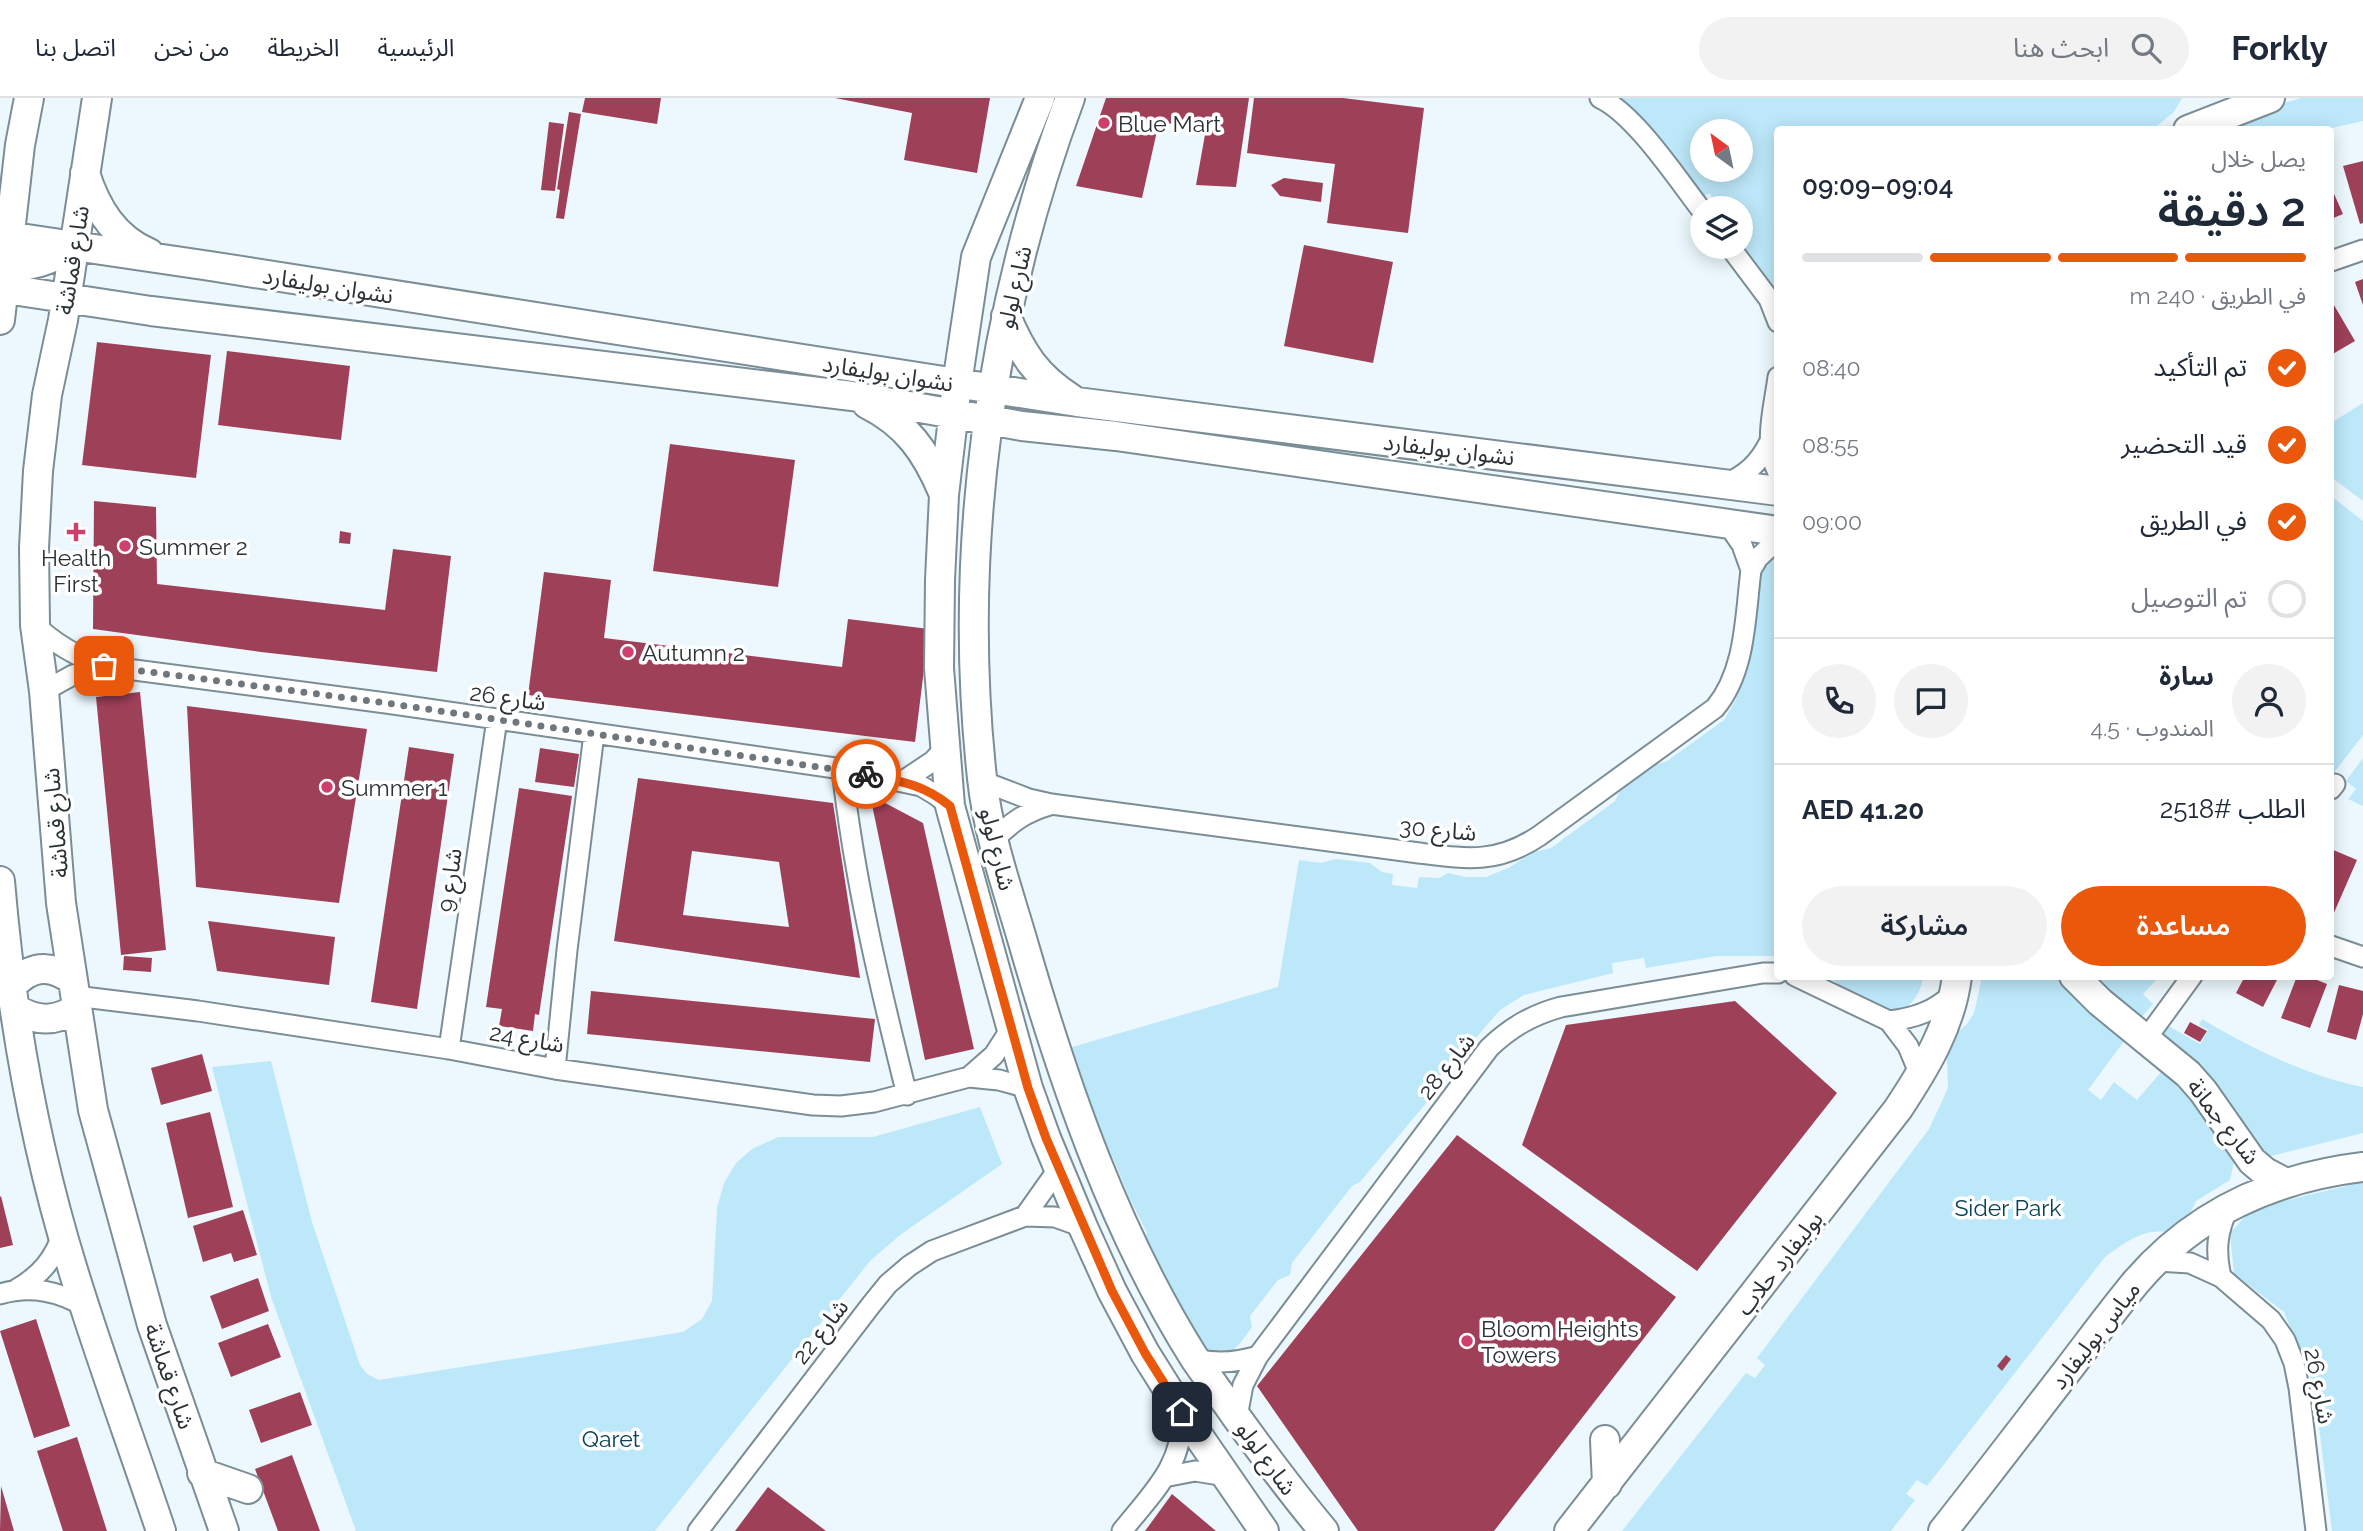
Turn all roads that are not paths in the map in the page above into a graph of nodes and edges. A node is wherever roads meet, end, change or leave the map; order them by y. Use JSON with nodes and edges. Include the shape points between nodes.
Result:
{"nodes":[{"id":1,"x":29,"y":98,"type":"edge"},
{"id":2,"x":97,"y":98,"type":"edge"},
{"id":3,"x":1040,"y":98,"type":"edge"},
{"id":4,"x":1069,"y":98,"type":"edge"},
{"id":5,"x":1600,"y":98,"type":"edge"},
{"id":6,"x":2208,"y":98,"type":"edge"},
{"id":7,"x":2270,"y":98,"type":"edge"},
{"id":8,"x":2189,"y":126,"type":"edge"},
{"id":9,"x":2196,"y":126,"type":"edge"},
{"id":10,"x":20,"y":145,"type":"junction"},
{"id":11,"x":85,"y":171,"type":"junction"},
{"id":12,"x":0,"y":175,"type":"edge"},
{"id":13,"x":1690,"y":196,"type":"edge"},
{"id":14,"x":5,"y":236,"type":"edge"},
{"id":15,"x":75,"y":246,"type":"junction"},
{"id":16,"x":2363,"y":250,"type":"edge"},
{"id":17,"x":161,"y":259,"type":"junction"},
{"id":18,"x":1739,"y":259,"type":"edge"},
{"id":19,"x":2334,"y":260,"type":"edge"},
{"id":20,"x":2,"y":277,"type":"edge"},
{"id":21,"x":66,"y":298,"type":"junction"},
{"id":22,"x":1774,"y":312,"type":"edge"},
{"id":23,"x":1006,"y":316,"type":"junction"},
{"id":24,"x":0,"y":320,"type":"edge"},
{"id":25,"x":957,"y":384,"type":"junction"},
{"id":26,"x":993,"y":390,"type":"junction"},
{"id":27,"x":852,"y":396,"type":"junction"},
{"id":28,"x":1077,"y":402,"type":"junction"},
{"id":29,"x":1774,"y":406,"type":"edge"},
{"id":30,"x":953,"y":413,"type":"junction"},
{"id":31,"x":988,"y":420,"type":"junction"},
{"id":32,"x":1769,"y":443,"type":"junction"},
{"id":33,"x":1774,"y":464,"type":"edge"},
{"id":34,"x":1725,"y":484,"type":"junction"},
{"id":35,"x":1774,"y":490,"type":"edge"},
{"id":36,"x":944,"y":495,"type":"junction"},
{"id":37,"x":1727,"y":523,"type":"junction"},
{"id":38,"x":1774,"y":530,"type":"edge"},
{"id":39,"x":1774,"y":543,"type":"edge"},
{"id":40,"x":1751,"y":570,"type":"junction"},
{"id":41,"x":35,"y":625,"type":"junction"},
{"id":42,"x":104,"y":666,"type":"junction"},
{"id":43,"x":44,"y":691,"type":"junction"},
{"id":44,"x":497,"y":719,"type":"junction"},
{"id":45,"x":594,"y":734,"type":"junction"},
{"id":46,"x":945,"y":748,"type":"junction"},
{"id":47,"x":842,"y":769,"type":"junction"},
{"id":48,"x":903,"y":781,"type":"junction"},
{"id":49,"x":982,"y":781,"type":"junction"},
{"id":50,"x":1051,"y":804,"type":"junction"},
{"id":51,"x":950,"y":806,"type":"junction"},
{"id":52,"x":994,"y":840,"type":"junction"},
{"id":53,"x":0,"y":881,"type":"edge"},
{"id":54,"x":2334,"y":947,"type":"edge"},
{"id":55,"x":2363,"y":957,"type":"edge"},
{"id":56,"x":1774,"y":973,"type":"edge"},
{"id":57,"x":1803,"y":980,"type":"edge"},
{"id":58,"x":2078,"y":980,"type":"edge"},
{"id":59,"x":2175,"y":980,"type":"edge"},
{"id":60,"x":2189,"y":980,"type":"edge"},
{"id":61,"x":1956,"y":984,"type":"edge"},
{"id":62,"x":9,"y":993,"type":"edge"},
{"id":63,"x":75,"y":995,"type":"junction"},
{"id":64,"x":1889,"y":1021,"type":"junction"},
{"id":65,"x":1012,"y":1027,"type":"junction"},
{"id":66,"x":2141,"y":1035,"type":"junction"},
{"id":67,"x":449,"y":1049,"type":"junction"},
{"id":68,"x":555,"y":1069,"type":"junction"},
{"id":69,"x":1920,"y":1075,"type":"junction"},
{"id":70,"x":969,"y":1077,"type":"junction"},
{"id":71,"x":1028,"y":1088,"type":"junction"},
{"id":72,"x":906,"y":1095,"type":"junction"},
{"id":73,"x":2363,"y":1167,"type":"edge"},
{"id":74,"x":1059,"y":1168,"type":"junction"},
{"id":75,"x":2284,"y":1182,"type":"junction"},
{"id":76,"x":2228,"y":1208,"type":"junction"},
{"id":77,"x":1025,"y":1216,"type":"junction"},
{"id":78,"x":1083,"y":1227,"type":"junction"},
{"id":79,"x":63,"y":1233,"type":"junction"},
{"id":80,"x":2157,"y":1261,"type":"junction"},
{"id":81,"x":2221,"y":1277,"type":"junction"},
{"id":82,"x":8,"y":1291,"type":"edge"},
{"id":83,"x":86,"y":1307,"type":"junction"},
{"id":84,"x":1258,"y":1356,"type":"junction"},
{"id":85,"x":1195,"y":1359,"type":"junction"},
{"id":86,"x":1182,"y":1412,"type":"junction"},
{"id":87,"x":1237,"y":1417,"type":"junction"},
{"id":88,"x":1605,"y":1440,"type":"dead end"},
{"id":89,"x":202,"y":1473,"type":"junction"},
{"id":90,"x":1226,"y":1476,"type":"junction"},
{"id":91,"x":1164,"y":1477,"type":"junction"},
{"id":92,"x":1607,"y":1484,"type":"junction"},
{"id":93,"x":248,"y":1489,"type":"dead end"},
{"id":94,"x":161,"y":1531,"type":"edge"},
{"id":95,"x":224,"y":1531,"type":"edge"},
{"id":96,"x":698,"y":1531,"type":"edge"},
{"id":97,"x":1122,"y":1531,"type":"edge"},
{"id":98,"x":1264,"y":1531,"type":"edge"},
{"id":99,"x":1324,"y":1531,"type":"edge"},
{"id":100,"x":1569,"y":1531,"type":"edge"},
{"id":101,"x":1943,"y":1531,"type":"edge"},
{"id":102,"x":2316,"y":1531,"type":"edge"}],
"edges":[{"from":1,"to":10,"type":"street"},
{"from":2,"to":11,"type":"street","name":"شارع قماشة"},
{"from":3,"to":25,"type":"street","name":"شارع لولو","via":[[976,257]]},
{"from":4,"to":23,"type":"street","name":"شارع لولو","via":[[1041,179]]},
{"from":5,"to":13,"type":"street","via":[[1628,117]]},
{"from":6,"to":8,"type":"street"},
{"from":7,"to":9,"type":"street"},
{"from":10,"to":12,"type":"street"},
{"from":10,"to":14,"type":"street"},
{"from":11,"to":15,"type":"street","name":"شارع قماشة"},
{"from":11,"to":17,"type":"street","via":[[106,219],[122,236]]},
{"from":14,"to":15,"type":"street","name":"نشوان بوليفارد"},
{"from":14,"to":20,"type":"street"},
{"from":15,"to":17,"type":"street","name":"نشوان بوليفارد"},
{"from":15,"to":20,"type":"street"},
{"from":15,"to":21,"type":"street","name":"شارع قماشة"},
{"from":16,"to":19,"type":"street"},
{"from":17,"to":25,"type":"street","name":"نشوان بوليفارد"},
{"from":18,"to":22,"type":"street"},
{"from":20,"to":21,"type":"street","name":"نشوان بوليفارد"},
{"from":20,"to":24,"type":"street"},
{"from":21,"to":27,"type":"street","name":"نشوان بوليفارد"},
{"from":21,"to":41,"type":"street","name":"شارع قماشة","via":[[38,471]]},
{"from":23,"to":26,"type":"street","name":"شارع لولو"},
{"from":23,"to":28,"type":"street","via":[[1032,366]]},
{"from":25,"to":26,"type":"street","name":"نشوان بوليفارد"},
{"from":25,"to":30,"type":"street","name":"شارع لولو"},
{"from":26,"to":28,"type":"street","name":"نشوان بوليفارد"},
{"from":26,"to":31,"type":"street","name":"شارع لولو"},
{"from":27,"to":30,"type":"street","name":"نشوان بوليفارد"},
{"from":27,"to":36,"type":"street","via":[[883,412],[909,434],[930,463]]},
{"from":28,"to":34,"type":"street","name":"نشوان بوليفارد"},
{"from":29,"to":32,"type":"street"},
{"from":30,"to":31,"type":"street","name":"نشوان بوليفارد"},
{"from":30,"to":36,"type":"street","name":"شارع لولو"},
{"from":31,"to":37,"type":"street","name":"نشوان بوليفارد"},
{"from":31,"to":49,"type":"street","name":"شارع لولو","via":[[975,559],[974,670]]},
{"from":32,"to":33,"type":"street"},
{"from":32,"to":34,"type":"street","via":[[1752,468]]},
{"from":34,"to":35,"type":"street","name":"نشوان بوليفارد"},
{"from":36,"to":46,"type":"street","name":"شارع لولو","via":[[939,668]]},
{"from":37,"to":38,"type":"street","name":"نشوان بوليفارد"},
{"from":37,"to":40,"type":"street"},
{"from":39,"to":40,"type":"street"},
{"from":40,"to":50,"type":"street","name":"شارع 30","via":[[1738,666],[1726,696],[1539,836],[1502,856],[1481,859],[1419,853]]},
{"from":41,"to":42,"type":"street","name":"شارع 26","via":[[66,651]]},
{"from":41,"to":43,"type":"street","name":"شارع قماشة"},
{"from":42,"to":43,"type":"street","name":"شارع 26","via":[[73,675]]},
{"from":42,"to":44,"type":"street","name":"شارع 26"},
{"from":43,"to":63,"type":"street","name":"شارع قماشة","via":[[61,903]]},
{"from":44,"to":45,"type":"street","name":"شارع 26"},
{"from":44,"to":67,"type":"street","name":"شارع 9"},
{"from":45,"to":47,"type":"street","name":"شارع 26"},
{"from":45,"to":68,"type":"street"},
{"from":46,"to":48,"type":"street"},
{"from":46,"to":51,"type":"street","name":"شارع لولو"},
{"from":47,"to":48,"type":"street","name":"شارع 26"},
{"from":47,"to":72,"type":"street","via":[[863,911]]},
{"from":48,"to":51,"type":"street","name":"شارع 26","via":[[920,786]]},
{"from":49,"to":50,"type":"street","name":"شارع 30"},
{"from":49,"to":52,"type":"street","name":"شارع لولو"},
{"from":50,"to":52,"type":"street","via":[[1010,823]]},
{"from":51,"to":65,"type":"street","name":"شارع لولو"},
{"from":52,"to":85,"type":"street","name":"شارع لولو","via":[[1040,999],[1110,1195]]},
{"from":53,"to":62,"type":"street"},
{"from":54,"to":55,"type":"street"},
{"from":56,"to":84,"type":"street","name":"شارع 28","via":[[1561,1007],[1522,1021],[1504,1034]]},
{"from":57,"to":64,"type":"street"},
{"from":58,"to":66,"type":"street","name":"شارع جمانة"},
{"from":59,"to":66,"type":"street"},
{"from":60,"to":66,"type":"street"},
{"from":61,"to":64,"type":"street","via":[[1941,1005],[1925,1014]]},
{"from":61,"to":69,"type":"street","name":"بوليفارد حلاب","via":[[1942,1030]]},
{"from":62,"to":63,"type":"street","via":[[21,976],[48,968],[61,971]]},
{"from":62,"to":63,"type":"street","via":[[27,1016],[40,1019],[66,1015]]},
{"from":62,"to":79,"type":"street"},
{"from":63,"to":67,"type":"street","name":"شارع 24"},
{"from":63,"to":89,"type":"street","name":"شارع قماشة","via":[[93,1110],[152,1325]]},
{"from":64,"to":69,"type":"street","via":[[1908,1046]]},
{"from":65,"to":70,"type":"street","name":"شارع 24","via":[[994,1055]]},
{"from":65,"to":71,"type":"street","name":"شارع لولو"},
{"from":66,"to":75,"type":"street","name":"شارع جمانة","via":[[2203,1091],[2252,1161]]},
{"from":67,"to":68,"type":"street","name":"شارع 24"},
{"from":68,"to":72,"type":"street","name":"شارع 24","via":[[813,1105],[841,1106]]},
{"from":69,"to":92,"type":"street","name":"بوليفارد حلاب"},
{"from":70,"to":71,"type":"street","name":"شارع 24"},
{"from":70,"to":72,"type":"street","name":"شارع 24"},
{"from":71,"to":74,"type":"street","name":"شارع لولو"},
{"from":73,"to":75,"type":"street"},
{"from":74,"to":77,"type":"street"},
{"from":74,"to":78,"type":"street","name":"شارع لولو"},
{"from":75,"to":76,"type":"street","name":"مياس بوليفارد"},
{"from":76,"to":80,"type":"street","name":"مياس بوليفارد"},
{"from":76,"to":81,"type":"street","via":[[2217,1242]]},
{"from":77,"to":78,"type":"street","name":"شارع 22","via":[[1055,1217]]},
{"from":77,"to":96,"type":"street","name":"شارع 22","via":[[932,1251],[888,1284]]},
{"from":78,"to":86,"type":"street","name":"شارع لولو","via":[[1145,1353]]},
{"from":79,"to":82,"type":"street","via":[[47,1267],[33,1280]]},
{"from":79,"to":83,"type":"street"},
{"from":80,"to":81,"type":"street","name":"شارع 26","via":[[2190,1263]]},
{"from":80,"to":101,"type":"street","name":"مياس بوليفارد"},
{"from":81,"to":102,"type":"street","name":"شارع 26","via":[[2271,1320],[2294,1363]]},
{"from":82,"to":83,"type":"street","via":[[53,1292]]},
{"from":83,"to":94,"type":"street"},
{"from":84,"to":85,"type":"street","via":[[1227,1363]]},
{"from":84,"to":87,"type":"street","name":"شارع 28","via":[[1243,1385]]},
{"from":85,"to":87,"type":"street","name":"شارع لولو"},
{"from":86,"to":90,"type":"street","name":"شارع لولو"},
{"from":86,"to":91,"type":"street","via":[[1180,1447]]},
{"from":87,"to":99,"type":"street","name":"شارع لولو"},
{"from":88,"to":92,"type":"street"},
{"from":89,"to":93,"type":"street"},
{"from":89,"to":95,"type":"street","name":"شارع قماشة"},
{"from":90,"to":91,"type":"street","via":[[1195,1471]]},
{"from":90,"to":98,"type":"street","name":"شارع لولو"},
{"from":91,"to":97,"type":"street"},
{"from":92,"to":100,"type":"street","name":"بوليفارد حلاب"}]}
